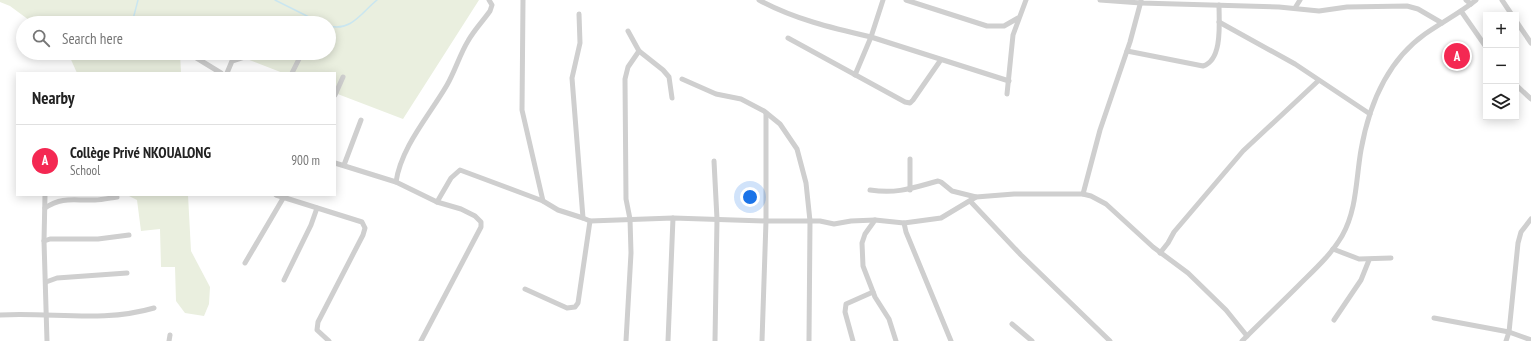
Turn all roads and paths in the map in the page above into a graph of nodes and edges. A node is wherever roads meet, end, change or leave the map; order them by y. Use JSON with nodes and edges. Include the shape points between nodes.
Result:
{"nodes":[{"id":1,"x":489,"y":0,"type":"edge"},
{"id":2,"x":523,"y":0,"type":"edge"},
{"id":3,"x":759,"y":0,"type":"edge"},
{"id":4,"x":883,"y":0,"type":"edge"},
{"id":5,"x":906,"y":0,"type":"edge"},
{"id":6,"x":1026,"y":0,"type":"edge"},
{"id":7,"x":1100,"y":0,"type":"edge"},
{"id":8,"x":1300,"y":0,"type":"edge"},
{"id":9,"x":1466,"y":0,"type":"edge"},
{"id":10,"x":1476,"y":0,"type":"edge"},
{"id":11,"x":1502,"y":0,"type":"edge"},
{"id":12,"x":1141,"y":2,"type":"edge"},
{"id":13,"x":1471,"y":4,"type":"junction"},
{"id":14,"x":1219,"y":5,"type":"junction"},
{"id":15,"x":1295,"y":8,"type":"junction"},
{"id":16,"x":1461,"y":11,"type":"junction"},
{"id":17,"x":1510,"y":12,"type":"edge"},
{"id":18,"x":579,"y":14,"type":"dead end"},
{"id":19,"x":1018,"y":18,"type":"junction"},
{"id":20,"x":1219,"y":22,"type":"junction"},
{"id":21,"x":1442,"y":23,"type":"junction"},
{"id":22,"x":1519,"y":25,"type":"edge"},
{"id":23,"x":628,"y":32,"type":"dead end"},
{"id":24,"x":871,"y":37,"type":"junction"},
{"id":25,"x":788,"y":38,"type":"dead end"},
{"id":26,"x":1483,"y":43,"type":"edge"},
{"id":27,"x":1531,"y":43,"type":"edge"},
{"id":28,"x":639,"y":51,"type":"junction"},
{"id":29,"x":1127,"y":51,"type":"junction"},
{"id":30,"x":200,"y":60,"type":"edge"},
{"id":31,"x":235,"y":60,"type":"edge"},
{"id":32,"x":298,"y":60,"type":"edge"},
{"id":33,"x":940,"y":61,"type":"junction"},
{"id":34,"x":219,"y":72,"type":"edge"},
{"id":35,"x":227,"y":72,"type":"edge"},
{"id":36,"x":292,"y":72,"type":"edge"},
{"id":37,"x":855,"y":75,"type":"junction"},
{"id":38,"x":343,"y":77,"type":"dead end"},
{"id":39,"x":682,"y":79,"type":"dead end"},
{"id":40,"x":1318,"y":80,"type":"junction"},
{"id":41,"x":1009,"y":81,"type":"junction"},
{"id":42,"x":1519,"y":88,"type":"edge"},
{"id":43,"x":336,"y":93,"type":"edge"},
{"id":44,"x":1007,"y":94,"type":"dead end"},
{"id":45,"x":672,"y":98,"type":"dead end"},
{"id":46,"x":1531,"y":99,"type":"edge"},
{"id":47,"x":766,"y":113,"type":"junction"},
{"id":48,"x":1370,"y":114,"type":"junction"},
{"id":49,"x":361,"y":120,"type":"dead end"},
{"id":50,"x":910,"y":159,"type":"dead end"},
{"id":51,"x":714,"y":161,"type":"dead end"},
{"id":52,"x":336,"y":163,"type":"edge"},
{"id":53,"x":344,"y":165,"type":"junction"},
{"id":54,"x":396,"y":182,"type":"junction"},
{"id":55,"x":870,"y":190,"type":"dead end"},
{"id":56,"x":910,"y":190,"type":"junction"},
{"id":57,"x":1083,"y":194,"type":"junction"},
{"id":58,"x":45,"y":196,"type":"edge"},
{"id":59,"x":117,"y":197,"type":"dead end"},
{"id":60,"x":284,"y":197,"type":"edge"},
{"id":61,"x":976,"y":197,"type":"junction"},
{"id":62,"x":543,"y":201,"type":"junction"},
{"id":63,"x":437,"y":202,"type":"junction"},
{"id":64,"x":970,"y":202,"type":"junction"},
{"id":65,"x":46,"y":208,"type":"junction"},
{"id":66,"x":316,"y":208,"type":"junction"},
{"id":67,"x":583,"y":218,"type":"junction"},
{"id":68,"x":672,"y":218,"type":"junction"},
{"id":69,"x":630,"y":219,"type":"junction"},
{"id":70,"x":717,"y":219,"type":"junction"},
{"id":71,"x":1531,"y":219,"type":"edge"},
{"id":72,"x":875,"y":220,"type":"junction"},
{"id":73,"x":590,"y":221,"type":"junction"},
{"id":74,"x":766,"y":221,"type":"junction"},
{"id":75,"x":810,"y":221,"type":"junction"},
{"id":76,"x":904,"y":223,"type":"junction"},
{"id":77,"x":129,"y":235,"type":"dead end"},
{"id":78,"x":44,"y":241,"type":"junction"},
{"id":79,"x":1333,"y":249,"type":"junction"},
{"id":80,"x":1160,"y":253,"type":"junction"},
{"id":81,"x":1391,"y":258,"type":"dead end"},
{"id":82,"x":1369,"y":260,"type":"junction"},
{"id":83,"x":245,"y":263,"type":"dead end"},
{"id":84,"x":127,"y":273,"type":"dead end"},
{"id":85,"x":284,"y":280,"type":"dead end"},
{"id":86,"x":46,"y":282,"type":"junction"},
{"id":87,"x":525,"y":289,"type":"dead end"},
{"id":88,"x":873,"y":292,"type":"junction"},
{"id":89,"x":154,"y":308,"type":"dead end"},
{"id":90,"x":0,"y":314,"type":"edge"},
{"id":91,"x":47,"y":315,"type":"junction"},
{"id":92,"x":1434,"y":318,"type":"dead end"},
{"id":93,"x":1334,"y":320,"type":"dead end"},
{"id":94,"x":0,"y":321,"type":"edge"},
{"id":95,"x":1012,"y":324,"type":"dead end"},
{"id":96,"x":1509,"y":332,"type":"junction"},
{"id":97,"x":170,"y":335,"type":"dead end"},
{"id":98,"x":1247,"y":336,"type":"junction"},
{"id":99,"x":1531,"y":340,"type":"edge"},
{"id":100,"x":47,"y":341,"type":"edge"},
{"id":101,"x":169,"y":341,"type":"edge"},
{"id":102,"x":329,"y":341,"type":"edge"},
{"id":103,"x":421,"y":341,"type":"edge"},
{"id":104,"x":626,"y":341,"type":"edge"},
{"id":105,"x":668,"y":341,"type":"edge"},
{"id":106,"x":716,"y":341,"type":"edge"},
{"id":107,"x":762,"y":341,"type":"edge"},
{"id":108,"x":809,"y":341,"type":"edge"},
{"id":109,"x":853,"y":341,"type":"edge"},
{"id":110,"x":896,"y":341,"type":"edge"},
{"id":111,"x":951,"y":341,"type":"edge"},
{"id":112,"x":1032,"y":341,"type":"edge"},
{"id":113,"x":1110,"y":341,"type":"edge"},
{"id":114,"x":1242,"y":341,"type":"edge"},
{"id":115,"x":1506,"y":341,"type":"edge"}],
"edges":[{"from":1,"to":54,"type":"street","via":[[492,5],[490,11],[467,41],[458,66],[407,150],[397,172]]},
{"from":2,"to":62,"type":"street","via":[[522,110]]},
{"from":3,"to":24,"type":"street","via":[[779,11],[829,28]]},
{"from":4,"to":24,"type":"street"},
{"from":5,"to":19,"type":"street","via":[[987,26],[1004,26]]},
{"from":6,"to":19,"type":"street"},
{"from":7,"to":12,"type":"street"},
{"from":8,"to":15,"type":"street"},
{"from":9,"to":13,"type":"street"},
{"from":10,"to":13,"type":"street"},
{"from":11,"to":17,"type":"street"},
{"from":12,"to":14,"type":"street"},
{"from":12,"to":29,"type":"street"},
{"from":13,"to":16,"type":"street"},
{"from":14,"to":15,"type":"street"},
{"from":14,"to":20,"type":"street"},
{"from":15,"to":21,"type":"street","via":[[1319,11],[1347,7],[1408,6]]},
{"from":16,"to":21,"type":"street"},
{"from":16,"to":26,"type":"street"},
{"from":18,"to":67,"type":"street","via":[[580,43],[572,78]]},
{"from":19,"to":41,"type":"street","via":[[1011,43]]},
{"from":20,"to":29,"type":"street","via":[[1214,57],[1207,65]]},
{"from":20,"to":40,"type":"street"},
{"from":21,"to":48,"type":"street","via":[[1406,50],[1390,69]]},
{"from":22,"to":27,"type":"street"},
{"from":23,"to":28,"type":"street"},
{"from":24,"to":33,"type":"street"},
{"from":24,"to":37,"type":"street"},
{"from":25,"to":37,"type":"street"},
{"from":28,"to":45,"type":"street","via":[[669,77]]},
{"from":28,"to":69,"type":"street","via":[[628,67],[625,79],[626,199]]},
{"from":29,"to":57,"type":"street","via":[[1100,130]]},
{"from":30,"to":34,"type":"street"},
{"from":31,"to":35,"type":"street","via":[[232,61]]},
{"from":32,"to":36,"type":"street"},
{"from":33,"to":37,"type":"street","via":[[910,103]]},
{"from":33,"to":41,"type":"street"},
{"from":38,"to":43,"type":"street"},
{"from":39,"to":47,"type":"street","via":[[716,94],[741,99]]},
{"from":40,"to":48,"type":"street"},
{"from":40,"to":80,"type":"street","via":[[1243,152],[1174,232]]},
{"from":41,"to":44,"type":"street"},
{"from":42,"to":46,"type":"street"},
{"from":47,"to":74,"type":"street"},
{"from":47,"to":75,"type":"street","via":[[780,124],[797,149],[806,184]]},
{"from":48,"to":79,"type":"street","via":[[1353,206],[1343,235]]},
{"from":49,"to":53,"type":"street"},
{"from":50,"to":56,"type":"street"},
{"from":51,"to":70,"type":"street"},
{"from":52,"to":53,"type":"street"},
{"from":53,"to":54,"type":"street"},
{"from":54,"to":63,"type":"street"},
{"from":55,"to":56,"type":"street"},
{"from":56,"to":61,"type":"street","via":[[938,181],[952,192]]},
{"from":57,"to":61,"type":"street"},
{"from":57,"to":80,"type":"street","via":[[1106,204]]},
{"from":58,"to":65,"type":"street"},
{"from":59,"to":65,"type":"street","via":[[55,201]]},
{"from":60,"to":66,"type":"street"},
{"from":60,"to":83,"type":"street"},
{"from":61,"to":64,"type":"street"},
{"from":62,"to":63,"type":"street","via":[[460,170],[451,178]]},
{"from":62,"to":67,"type":"street","via":[[558,210]]},
{"from":63,"to":103,"type":"street","via":[[475,216],[481,222],[481,227]]},
{"from":64,"to":76,"type":"street","via":[[941,218]]},
{"from":64,"to":113,"type":"street"},
{"from":65,"to":78,"type":"street"},
{"from":66,"to":85,"type":"street","via":[[311,225]]},
{"from":66,"to":102,"type":"street","via":[[362,222],[365,228],[318,322],[318,330]]},
{"from":67,"to":73,"type":"street"},
{"from":68,"to":69,"type":"street"},
{"from":68,"to":70,"type":"street"},
{"from":68,"to":105,"type":"street"},
{"from":69,"to":73,"type":"street"},
{"from":69,"to":104,"type":"street","via":[[631,253]]},
{"from":70,"to":74,"type":"street"},
{"from":70,"to":106,"type":"street"},
{"from":71,"to":96,"type":"street","via":[[1521,232],[1518,243]]},
{"from":72,"to":75,"type":"street","via":[[834,224]]},
{"from":72,"to":76,"type":"street"},
{"from":72,"to":88,"type":"street","via":[[865,234],[861,255]]},
{"from":73,"to":87,"type":"street","via":[[578,303],[575,307],[567,308]]},
{"from":74,"to":75,"type":"street"},
{"from":74,"to":107,"type":"street"},
{"from":75,"to":108,"type":"street"},
{"from":76,"to":111,"type":"street"},
{"from":77,"to":78,"type":"street"},
{"from":78,"to":86,"type":"street"},
{"from":79,"to":82,"type":"street"},
{"from":79,"to":98,"type":"street","via":[[1320,265]]},
{"from":80,"to":98,"type":"street","via":[[1188,273],[1213,296]]},
{"from":81,"to":82,"type":"street"},
{"from":82,"to":93,"type":"street","via":[[1361,280]]},
{"from":84,"to":86,"type":"street","via":[[58,278]]},
{"from":86,"to":91,"type":"street"},
{"from":88,"to":109,"type":"street","via":[[846,304],[845,312]]},
{"from":88,"to":110,"type":"street","via":[[886,314]]},
{"from":89,"to":91,"type":"street","via":[[72,318]]},
{"from":90,"to":91,"type":"street"},
{"from":90,"to":94,"type":"street"},
{"from":91,"to":100,"type":"street"},
{"from":92,"to":96,"type":"street"},
{"from":95,"to":112,"type":"street"},
{"from":96,"to":99,"type":"street"},
{"from":96,"to":115,"type":"street"},
{"from":97,"to":101,"type":"street"},
{"from":98,"to":114,"type":"street"}]}
